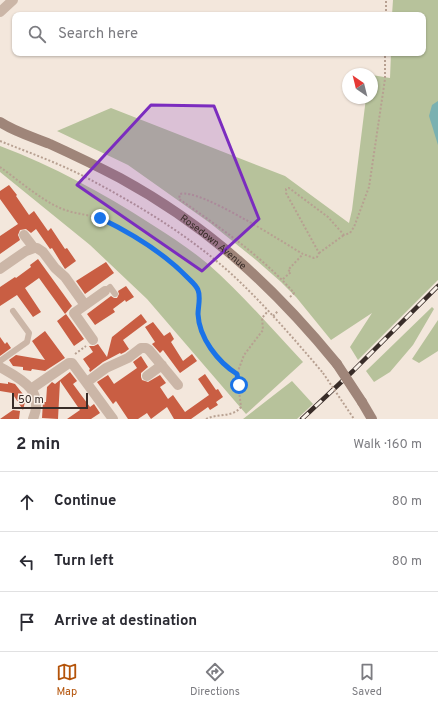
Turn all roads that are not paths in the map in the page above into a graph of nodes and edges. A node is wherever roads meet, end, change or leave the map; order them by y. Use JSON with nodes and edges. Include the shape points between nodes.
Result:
{"nodes":[{"id":1,"x":13,"y":0,"type":"edge"},
{"id":2,"x":2,"y":7,"type":"edge"},
{"id":3,"x":2,"y":124,"type":"edge"},
{"id":4,"x":24,"y":235,"type":"dead end"},
{"id":5,"x":30,"y":249,"type":"junction"},
{"id":6,"x":0,"y":269,"type":"edge"},
{"id":7,"x":110,"y":292,"type":"dead end"},
{"id":8,"x":85,"y":305,"type":"junction"},
{"id":9,"x":13,"y":311,"type":"dead end"},
{"id":10,"x":93,"y":340,"type":"road end"},
{"id":11,"x":0,"y":361,"type":"edge"},
{"id":12,"x":162,"y":366,"type":"junction"},
{"id":13,"x":0,"y":367,"type":"edge"},
{"id":14,"x":147,"y":376,"type":"dead end"},
{"id":15,"x":87,"y":382,"type":"junction"},
{"id":16,"x":178,"y":386,"type":"dead end"},
{"id":17,"x":31,"y":388,"type":"junction"},
{"id":18,"x":34,"y":418,"type":"edge"},
{"id":19,"x":113,"y":419,"type":"edge"},
{"id":20,"x":372,"y":419,"type":"edge"}],
"edges":[{"from":1,"to":2,"type":"street"},
{"from":3,"to":20,"type":"street","name":"Rosedown Avenue","bridge":true,"via":[[95,165],[191,221],[259,278],[311,332],[337,364]]},
{"from":4,"to":5,"type":"street"},
{"from":5,"to":6,"type":"street"},
{"from":5,"to":8,"type":"street","via":[[43,252]]},
{"from":7,"to":8,"type":"street"},
{"from":8,"to":10,"type":"street","via":[[74,313]]},
{"from":9,"to":11,"type":"lane","via":[[29,333],[27,342]]},
{"from":12,"to":14,"type":"street"},
{"from":12,"to":15,"type":"street","via":[[149,350],[141,348]]},
{"from":12,"to":16,"type":"street"},
{"from":13,"to":17,"type":"street","via":[[22,379]]},
{"from":15,"to":17,"type":"street","via":[[72,363],[69,363]]},
{"from":15,"to":19,"type":"street"},
{"from":17,"to":18,"type":"street","via":[[36,404]]}]}
